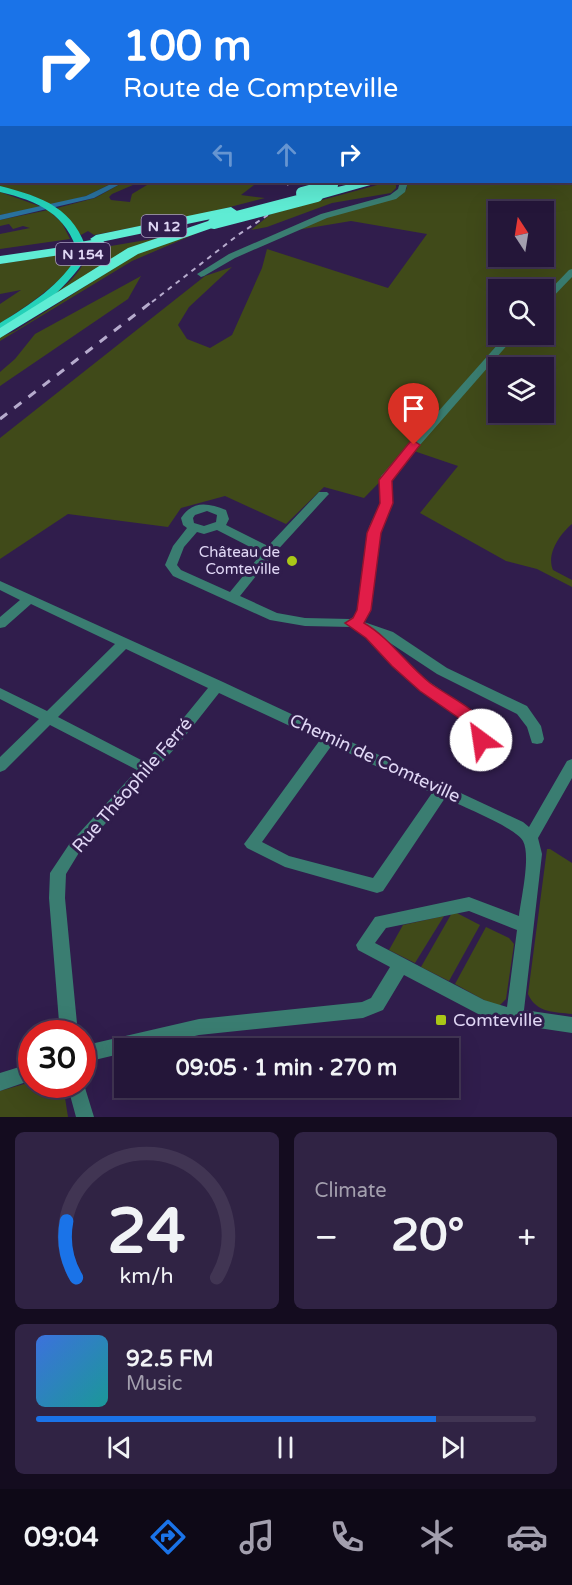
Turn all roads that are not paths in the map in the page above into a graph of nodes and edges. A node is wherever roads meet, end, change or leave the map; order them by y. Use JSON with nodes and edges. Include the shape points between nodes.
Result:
{"nodes":[{"id":1,"x":341,"y":183,"type":"edge"},
{"id":2,"x":366,"y":183,"type":"edge"},
{"id":3,"x":404,"y":183,"type":"edge"},
{"id":4,"x":0,"y":189,"type":"edge"},
{"id":5,"x":213,"y":223,"type":"junction"},
{"id":6,"x":98,"y":242,"type":"junction"},
{"id":7,"x":60,"y":248,"type":"junction"},
{"id":8,"x":0,"y":254,"type":"edge"},
{"id":9,"x":0,"y":260,"type":"edge"},
{"id":10,"x":572,"y":272,"type":"edge"},
{"id":11,"x":201,"y":274,"type":"dead end"},
{"id":12,"x":554,"y":291,"type":"edge"},
{"id":13,"x":0,"y":328,"type":"edge"},
{"id":14,"x":0,"y":334,"type":"edge"},
{"id":15,"x":503,"y":345,"type":"edge"},
{"id":16,"x":323,"y":494,"type":"dead end"},
{"id":17,"x":219,"y":526,"type":"junction"},
{"id":18,"x":194,"y":528,"type":"junction"},
{"id":19,"x":268,"y":552,"type":"junction"},
{"id":20,"x":0,"y":585,"type":"edge"},
{"id":21,"x":30,"y":598,"type":"junction"},
{"id":22,"x":231,"y":599,"type":"junction"},
{"id":23,"x":352,"y":623,"type":"junction"},
{"id":24,"x":0,"y":624,"type":"edge"},
{"id":25,"x":124,"y":642,"type":"junction"},
{"id":26,"x":218,"y":685,"type":"junction"},
{"id":27,"x":0,"y":693,"type":"edge"},
{"id":28,"x":48,"y":718,"type":"junction"},
{"id":29,"x":330,"y":737,"type":"junction"},
{"id":30,"x":537,"y":739,"type":"dead end"},
{"id":31,"x":481,"y":740,"type":"dead end"},
{"id":32,"x":572,"y":765,"type":"edge"},
{"id":33,"x":0,"y":766,"type":"edge"},
{"id":34,"x":147,"y":770,"type":"junction"},
{"id":35,"x":443,"y":789,"type":"junction"},
{"id":36,"x":530,"y":838,"type":"junction"},
{"id":37,"x":525,"y":926,"type":"junction"},
{"id":38,"x":401,"y":964,"type":"junction"},
{"id":39,"x":515,"y":1016,"type":"junction"},
{"id":40,"x":68,"y":1020,"type":"edge"},
{"id":41,"x":572,"y":1025,"type":"edge"},
{"id":42,"x":96,"y":1052,"type":"edge"},
{"id":43,"x":18,"y":1076,"type":"edge"},
{"id":44,"x":0,"y":1082,"type":"edge"},
{"id":45,"x":80,"y":1098,"type":"edge"},
{"id":46,"x":85,"y":1117,"type":"edge"}],
"edges":[{"from":1,"to":6,"type":"highway","number":"N 12","bridge":true},
{"from":2,"to":5,"type":"highway","number":"N 12","bridge":true},
{"from":3,"to":11,"type":"street","via":[[393,197],[324,216],[232,256]]},
{"from":4,"to":13,"type":"main road","number":"N 154","via":[[55,209],[70,227],[82,252],[79,265],[65,280]]},
{"from":5,"to":6,"type":"highway","number":"N 12"},
{"from":5,"to":14,"type":"highway","via":[[133,251]]},
{"from":6,"to":7,"type":"highway","number":"N 12","bridge":true},
{"from":7,"to":8,"type":"highway","number":"N 12"},
{"from":7,"to":9,"type":"highway","number":"N 12"},
{"from":10,"to":12,"type":"street"},
{"from":15,"to":23,"type":"street","via":[[387,476],[386,503],[375,527],[364,610],[358,621]]},
{"from":16,"to":19,"type":"street"},
{"from":17,"to":18,"type":"street"},
{"from":17,"to":18,"type":"street","via":[[224,519],[222,513],[202,507],[188,516],[188,523]]},
{"from":17,"to":19,"type":"street"},
{"from":18,"to":22,"type":"street","via":[[172,558],[172,568]]},
{"from":19,"to":22,"type":"street"},
{"from":20,"to":21,"type":"street","name":"Chemin de Comteville"},
{"from":21,"to":24,"type":"street"},
{"from":21,"to":25,"type":"street","name":"Chemin de Comteville"},
{"from":22,"to":23,"type":"street","via":[[283,619]]},
{"from":23,"to":30,"type":"street","via":[[388,635],[442,671],[512,704],[528,717]]},
{"from":23,"to":31,"type":"street","via":[[372,634],[425,687],[472,719]]},
{"from":25,"to":26,"type":"street","name":"Chemin de Comteville"},
{"from":25,"to":28,"type":"street"},
{"from":26,"to":29,"type":"street","name":"Chemin de Comteville"},
{"from":26,"to":34,"type":"street","name":"Rue Théophile Ferré"},
{"from":27,"to":28,"type":"street"},
{"from":28,"to":33,"type":"street"},
{"from":28,"to":34,"type":"street"},
{"from":29,"to":35,"type":"street","name":"Chemin de Comteville"},
{"from":29,"to":35,"type":"street","via":[[252,844],[285,861],[377,886]]},
{"from":32,"to":36,"type":"street"},
{"from":34,"to":40,"type":"street","name":"Rue Théophile Ferré","via":[[75,847],[58,873]]},
{"from":35,"to":36,"type":"street","name":"Chemin de Comteville","via":[[507,819]]},
{"from":36,"to":37,"type":"street","via":[[534,854]]},
{"from":37,"to":38,"type":"street","via":[[469,904],[381,922],[364,945]]},
{"from":37,"to":39,"type":"street"},
{"from":38,"to":39,"type":"street","via":[[480,1007]]},
{"from":38,"to":42,"type":"street","via":[[377,1004],[363,1010],[199,1027]]},
{"from":39,"to":41,"type":"street"},
{"from":43,"to":44,"type":"street"},
{"from":45,"to":46,"type":"street"}]}
